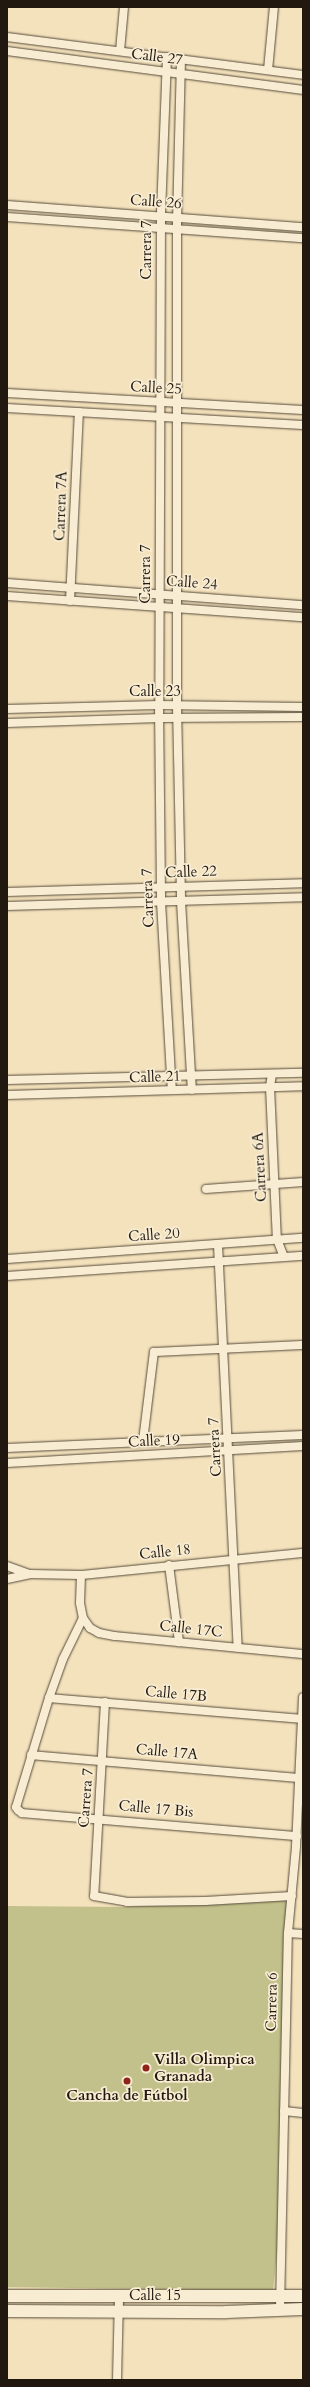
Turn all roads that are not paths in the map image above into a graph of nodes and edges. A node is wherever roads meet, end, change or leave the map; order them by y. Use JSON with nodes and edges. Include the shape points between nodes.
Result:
{"nodes":[{"id":1,"x":124,"y":7,"type":"edge"},
{"id":2,"x":274,"y":7,"type":"edge"},
{"id":3,"x":7,"y":36,"type":"edge"},
{"id":4,"x":7,"y":51,"type":"edge"},
{"id":5,"x":120,"y":51,"type":"junction"},
{"id":6,"x":167,"y":57,"type":"junction"},
{"id":7,"x":181,"y":59,"type":"junction"},
{"id":8,"x":268,"y":70,"type":"junction"},
{"id":9,"x":168,"y":72,"type":"junction"},
{"id":10,"x":182,"y":74,"type":"junction"},
{"id":11,"x":303,"y":75,"type":"edge"},
{"id":12,"x":303,"y":90,"type":"edge"},
{"id":13,"x":7,"y":205,"type":"edge"},
{"id":14,"x":161,"y":216,"type":"junction"},
{"id":15,"x":7,"y":217,"type":"edge"},
{"id":16,"x":177,"y":218,"type":"junction"},
{"id":17,"x":303,"y":227,"type":"edge"},
{"id":18,"x":161,"y":228,"type":"junction"},
{"id":19,"x":178,"y":229,"type":"junction"},
{"id":20,"x":303,"y":238,"type":"edge"},
{"id":21,"x":7,"y":393,"type":"edge"},
{"id":22,"x":160,"y":402,"type":"junction"},
{"id":23,"x":177,"y":403,"type":"junction"},
{"id":24,"x":7,"y":408,"type":"edge"},
{"id":25,"x":303,"y":410,"type":"edge"},
{"id":26,"x":79,"y":412,"type":"junction"},
{"id":27,"x":161,"y":417,"type":"junction"},
{"id":28,"x":176,"y":418,"type":"junction"},
{"id":29,"x":303,"y":425,"type":"edge"},
{"id":30,"x":7,"y":583,"type":"edge"},
{"id":31,"x":71,"y":588,"type":"junction"},
{"id":32,"x":159,"y":594,"type":"junction"},
{"id":33,"x":7,"y":596,"type":"edge"},
{"id":34,"x":177,"y":596,"type":"junction"},
{"id":35,"x":70,"y":601,"type":"junction"},
{"id":36,"x":303,"y":605,"type":"edge"},
{"id":37,"x":160,"y":607,"type":"junction"},
{"id":38,"x":178,"y":608,"type":"junction"},
{"id":39,"x":303,"y":617,"type":"edge"},
{"id":40,"x":159,"y":705,"type":"junction"},
{"id":41,"x":176,"y":706,"type":"junction"},
{"id":42,"x":303,"y":707,"type":"edge"},
{"id":43,"x":7,"y":709,"type":"edge"},
{"id":44,"x":303,"y":717,"type":"edge"},
{"id":45,"x":160,"y":718,"type":"junction"},
{"id":46,"x":178,"y":718,"type":"junction"},
{"id":47,"x":7,"y":723,"type":"edge"},
{"id":48,"x":303,"y":883,"type":"edge"},
{"id":49,"x":160,"y":887,"type":"junction"},
{"id":50,"x":181,"y":887,"type":"junction"},
{"id":51,"x":7,"y":892,"type":"edge"},
{"id":52,"x":303,"y":897,"type":"edge"},
{"id":53,"x":181,"y":901,"type":"junction"},
{"id":54,"x":160,"y":902,"type":"junction"},
{"id":55,"x":7,"y":906,"type":"edge"},
{"id":56,"x":303,"y":1073,"type":"edge"},
{"id":57,"x":272,"y":1074,"type":"junction"},
{"id":58,"x":172,"y":1076,"type":"junction"},
{"id":59,"x":192,"y":1076,"type":"junction"},
{"id":60,"x":7,"y":1080,"type":"edge"},
{"id":61,"x":303,"y":1086,"type":"edge"},
{"id":62,"x":270,"y":1087,"type":"junction"},
{"id":63,"x":172,"y":1090,"type":"junction"},
{"id":64,"x":192,"y":1090,"type":"junction"},
{"id":65,"x":7,"y":1095,"type":"edge"},
{"id":66,"x":303,"y":1182,"type":"edge"},
{"id":67,"x":275,"y":1184,"type":"junction"},
{"id":68,"x":206,"y":1189,"type":"dead end"},
{"id":69,"x":303,"y":1238,"type":"edge"},
{"id":70,"x":277,"y":1239,"type":"junction"},
{"id":71,"x":218,"y":1245,"type":"junction"},
{"id":72,"x":303,"y":1256,"type":"edge"},
{"id":73,"x":284,"y":1257,"type":"junction"},
{"id":74,"x":7,"y":1259,"type":"edge"},
{"id":75,"x":219,"y":1262,"type":"junction"},
{"id":76,"x":7,"y":1276,"type":"edge"},
{"id":77,"x":303,"y":1345,"type":"edge"},
{"id":78,"x":224,"y":1348,"type":"junction"},
{"id":79,"x":303,"y":1435,"type":"edge"},
{"id":80,"x":229,"y":1438,"type":"junction"},
{"id":81,"x":139,"y":1441,"type":"junction"},
{"id":82,"x":165,"y":1441,"type":"junction"},
{"id":83,"x":303,"y":1446,"type":"edge"},
{"id":84,"x":7,"y":1448,"type":"edge"},
{"id":85,"x":229,"y":1450,"type":"junction"},
{"id":86,"x":165,"y":1455,"type":"junction"},
{"id":87,"x":7,"y":1463,"type":"edge"},
{"id":88,"x":303,"y":1553,"type":"edge"},
{"id":89,"x":234,"y":1559,"type":"junction"},
{"id":90,"x":169,"y":1565,"type":"junction"},
{"id":91,"x":7,"y":1566,"type":"edge"},
{"id":92,"x":30,"y":1574,"type":"junction"},
{"id":93,"x":81,"y":1575,"type":"junction"},
{"id":94,"x":7,"y":1580,"type":"edge"},
{"id":95,"x":83,"y":1618,"type":"junction"},
{"id":96,"x":180,"y":1642,"type":"junction"},
{"id":97,"x":238,"y":1648,"type":"junction"},
{"id":98,"x":303,"y":1654,"type":"edge"},
{"id":99,"x":303,"y":1697,"type":"edge"},
{"id":100,"x":49,"y":1698,"type":"junction"},
{"id":101,"x":106,"y":1702,"type":"junction"},
{"id":102,"x":302,"y":1719,"type":"junction"},
{"id":103,"x":31,"y":1755,"type":"junction"},
{"id":104,"x":102,"y":1761,"type":"junction"},
{"id":105,"x":300,"y":1778,"type":"junction"},
{"id":106,"x":99,"y":1818,"type":"junction"},
{"id":107,"x":296,"y":1836,"type":"junction"},
{"id":108,"x":300,"y":1846,"type":"edge"},
{"id":109,"x":292,"y":1896,"type":"junction"},
{"id":110,"x":288,"y":1933,"type":"junction"},
{"id":111,"x":303,"y":1934,"type":"edge"},
{"id":112,"x":284,"y":2111,"type":"junction"},
{"id":113,"x":303,"y":2113,"type":"edge"},
{"id":114,"x":7,"y":2296,"type":"edge"},
{"id":115,"x":120,"y":2296,"type":"junction"},
{"id":116,"x":281,"y":2296,"type":"junction"},
{"id":117,"x":303,"y":2296,"type":"edge"},
{"id":118,"x":280,"y":2309,"type":"junction"},
{"id":119,"x":303,"y":2310,"type":"edge"},
{"id":120,"x":7,"y":2311,"type":"edge"},
{"id":121,"x":119,"y":2312,"type":"junction"},
{"id":122,"x":117,"y":2380,"type":"edge"}],
"edges":[{"from":1,"to":5,"type":"street"},
{"from":2,"to":8,"type":"street"},
{"from":3,"to":5,"type":"street","name":"Calle 27"},
{"from":4,"to":9,"type":"street","name":"Calle 27"},
{"from":5,"to":6,"type":"street","name":"Calle 27"},
{"from":6,"to":7,"type":"street","name":"Calle 27"},
{"from":6,"to":9,"type":"street","name":"Carrera 7"},
{"from":7,"to":8,"type":"street","name":"Calle 27"},
{"from":7,"to":10,"type":"street","name":"Carrera 7"},
{"from":8,"to":11,"type":"street","name":"Calle 27"},
{"from":9,"to":10,"type":"street","name":"Calle 27"},
{"from":9,"to":14,"type":"street","name":"Carrera 7"},
{"from":10,"to":12,"type":"street","name":"Calle 27"},
{"from":10,"to":16,"type":"street","name":"Carrera 7"},
{"from":13,"to":14,"type":"street","name":"Calle 26"},
{"from":14,"to":16,"type":"street","name":"Calle 26"},
{"from":14,"to":18,"type":"street","name":"Carrera 7"},
{"from":15,"to":18,"type":"street","name":"Calle 26"},
{"from":16,"to":17,"type":"street","name":"Calle 26"},
{"from":16,"to":19,"type":"street","name":"Carrera 7"},
{"from":18,"to":19,"type":"street","name":"Calle 26"},
{"from":18,"to":22,"type":"street","name":"Carrera 7"},
{"from":19,"to":20,"type":"street","name":"Calle 26"},
{"from":19,"to":23,"type":"street","name":"Carrera 7"},
{"from":21,"to":22,"type":"street","name":"Calle 25"},
{"from":22,"to":23,"type":"street","name":"Calle 25"},
{"from":22,"to":27,"type":"street","name":"Carrera 7"},
{"from":23,"to":25,"type":"street","name":"Calle 25"},
{"from":23,"to":28,"type":"street","name":"Carrera 7"},
{"from":24,"to":26,"type":"street","name":"Calle 25"},
{"from":26,"to":27,"type":"street","name":"Calle 25"},
{"from":26,"to":31,"type":"street","name":"Carrera 7A"},
{"from":27,"to":28,"type":"street","name":"Calle 25"},
{"from":27,"to":32,"type":"street","name":"Carrera 7"},
{"from":28,"to":29,"type":"street","name":"Calle 25"},
{"from":28,"to":34,"type":"street","name":"Carrera 7"},
{"from":30,"to":31,"type":"street","name":"Calle 24"},
{"from":31,"to":32,"type":"street","name":"Calle 24"},
{"from":31,"to":35,"type":"street","name":"Carrera 7A"},
{"from":32,"to":34,"type":"street","name":"Calle 24"},
{"from":32,"to":37,"type":"street","name":"Carrera 7"},
{"from":33,"to":35,"type":"street","name":"Calle 24"},
{"from":34,"to":36,"type":"street","name":"Calle 24"},
{"from":34,"to":38,"type":"street","name":"Carrera 7"},
{"from":35,"to":37,"type":"street","name":"Calle 24"},
{"from":37,"to":38,"type":"street","name":"Calle 24"},
{"from":37,"to":40,"type":"street","name":"Carrera 7"},
{"from":38,"to":39,"type":"street","name":"Calle 24"},
{"from":38,"to":41,"type":"street","name":"Carrera 7"},
{"from":40,"to":41,"type":"street","name":"Calle 23"},
{"from":40,"to":43,"type":"street","name":"Calle 23"},
{"from":40,"to":45,"type":"street","name":"Carrera 7"},
{"from":41,"to":42,"type":"street","name":"Calle 23"},
{"from":41,"to":46,"type":"street","name":"Carrera 7"},
{"from":44,"to":46,"type":"street","name":"Calle 23"},
{"from":45,"to":46,"type":"street","name":"Calle 23"},
{"from":45,"to":47,"type":"street","name":"Calle 23"},
{"from":45,"to":49,"type":"street","name":"Carrera 7"},
{"from":46,"to":50,"type":"street","name":"Carrera 7"},
{"from":48,"to":50,"type":"street","name":"Calle 22"},
{"from":49,"to":50,"type":"street","name":"Calle 22"},
{"from":49,"to":51,"type":"street","name":"Calle 22"},
{"from":49,"to":54,"type":"street","name":"Carrera 7"},
{"from":50,"to":53,"type":"street","name":"Carrera 7"},
{"from":52,"to":53,"type":"street","name":"Calle 22"},
{"from":53,"to":54,"type":"street","name":"Calle 22"},
{"from":53,"to":59,"type":"street","name":"Carrera 7"},
{"from":54,"to":55,"type":"street","name":"Calle 22"},
{"from":54,"to":58,"type":"street","name":"Carrera 7"},
{"from":56,"to":57,"type":"street","name":"Calle 21"},
{"from":57,"to":59,"type":"street","name":"Calle 21"},
{"from":57,"to":62,"type":"street","name":"Carrera 6A"},
{"from":58,"to":59,"type":"street","name":"Calle 21"},
{"from":58,"to":60,"type":"street","name":"Calle 21"},
{"from":58,"to":63,"type":"street","name":"Carrera 7"},
{"from":59,"to":64,"type":"street","name":"Carrera 7"},
{"from":61,"to":62,"type":"street","name":"Calle 21"},
{"from":62,"to":64,"type":"street","name":"Calle 21"},
{"from":62,"to":67,"type":"street","name":"Carrera 6A"},
{"from":63,"to":64,"type":"street","name":"Calle 21"},
{"from":63,"to":65,"type":"street","name":"Calle 21"},
{"from":66,"to":67,"type":"street"},
{"from":67,"to":68,"type":"street"},
{"from":67,"to":70,"type":"street","name":"Carrera 6A"},
{"from":69,"to":70,"type":"street","name":"Calle 20"},
{"from":70,"to":71,"type":"street","name":"Calle 20"},
{"from":70,"to":73,"type":"street","name":"Carrera 6A"},
{"from":71,"to":74,"type":"street","name":"Calle 20"},
{"from":71,"to":75,"type":"street","name":"Carrera 7"},
{"from":72,"to":73,"type":"street","name":"Calle 20"},
{"from":73,"to":75,"type":"street","name":"Calle 20"},
{"from":75,"to":76,"type":"street","name":"Calle 20"},
{"from":75,"to":78,"type":"street","name":"Carrera 7"},
{"from":77,"to":78,"type":"street"},
{"from":78,"to":80,"type":"street","name":"Carrera 7"},
{"from":78,"to":81,"type":"street","via":[[154,1352]]},
{"from":79,"to":80,"type":"street","name":"Calle 19"},
{"from":80,"to":82,"type":"street","name":"Calle 19"},
{"from":80,"to":85,"type":"street","name":"Carrera 7"},
{"from":81,"to":82,"type":"street","name":"Calle 19"},
{"from":81,"to":84,"type":"street","name":"Calle 19"},
{"from":82,"to":86,"type":"street"},
{"from":83,"to":85,"type":"street","name":"Calle 19"},
{"from":85,"to":86,"type":"street","name":"Calle 19"},
{"from":85,"to":89,"type":"street","name":"Carrera 7"},
{"from":86,"to":87,"type":"street","name":"Calle 19"},
{"from":88,"to":89,"type":"street","name":"Calle 18"},
{"from":89,"to":90,"type":"street","name":"Calle 18"},
{"from":89,"to":97,"type":"street","name":"Carrera 7"},
{"from":90,"to":93,"type":"street","name":"Calle 18"},
{"from":90,"to":96,"type":"street"},
{"from":91,"to":92,"type":"street","name":"Calle 18"},
{"from":92,"to":93,"type":"street","name":"Calle 18"},
{"from":92,"to":94,"type":"street","name":"Calle 18"},
{"from":93,"to":95,"type":"street","via":[[80,1603]]},
{"from":95,"to":96,"type":"street","name":"Calle 17C","via":[[90,1628],[99,1633]]},
{"from":95,"to":100,"type":"street","via":[[63,1659]]},
{"from":96,"to":97,"type":"street","name":"Calle 17C"},
{"from":97,"to":98,"type":"street","name":"Calle 17C"},
{"from":99,"to":102,"type":"street","name":"Carrera 6"},
{"from":100,"to":101,"type":"street","name":"Calle 17B"},
{"from":100,"to":103,"type":"street"},
{"from":101,"to":102,"type":"street","name":"Calle 17B"},
{"from":101,"to":104,"type":"street","name":"Carrera 7"},
{"from":102,"to":105,"type":"street","name":"Carrera 6"},
{"from":103,"to":104,"type":"street","name":"Calle 17A"},
{"from":103,"to":106,"type":"street","name":"Calle 17 Bis","via":[[16,1807],[22,1813]]},
{"from":104,"to":105,"type":"street","name":"Calle 17A"},
{"from":104,"to":106,"type":"street","name":"Carrera 7"},
{"from":105,"to":107,"type":"street","name":"Carrera 6"},
{"from":106,"to":107,"type":"street","name":"Calle 17 Bis"},
{"from":106,"to":109,"type":"street","name":"Carrera 7","via":[[94,1896],[127,1902]]},
{"from":107,"to":108,"type":"street","name":"Carrera 6"},
{"from":108,"to":109,"type":"street","name":"Carrera 6"},
{"from":109,"to":110,"type":"street","name":"Carrera 6"},
{"from":110,"to":111,"type":"street"},
{"from":110,"to":112,"type":"street","name":"Carrera 6"},
{"from":112,"to":113,"type":"street"},
{"from":112,"to":116,"type":"street","name":"Carrera 6"},
{"from":114,"to":115,"type":"street","name":"Calle 15"},
{"from":115,"to":116,"type":"street","name":"Calle 15"},
{"from":115,"to":121,"type":"street"},
{"from":116,"to":117,"type":"street","name":"Calle 15"},
{"from":116,"to":118,"type":"street","name":"Carrera 6"},
{"from":118,"to":119,"type":"street","name":"Calle 15"},
{"from":118,"to":121,"type":"street","name":"Calle 15"},
{"from":120,"to":121,"type":"street","name":"Calle 15"},
{"from":121,"to":122,"type":"street"}]}
